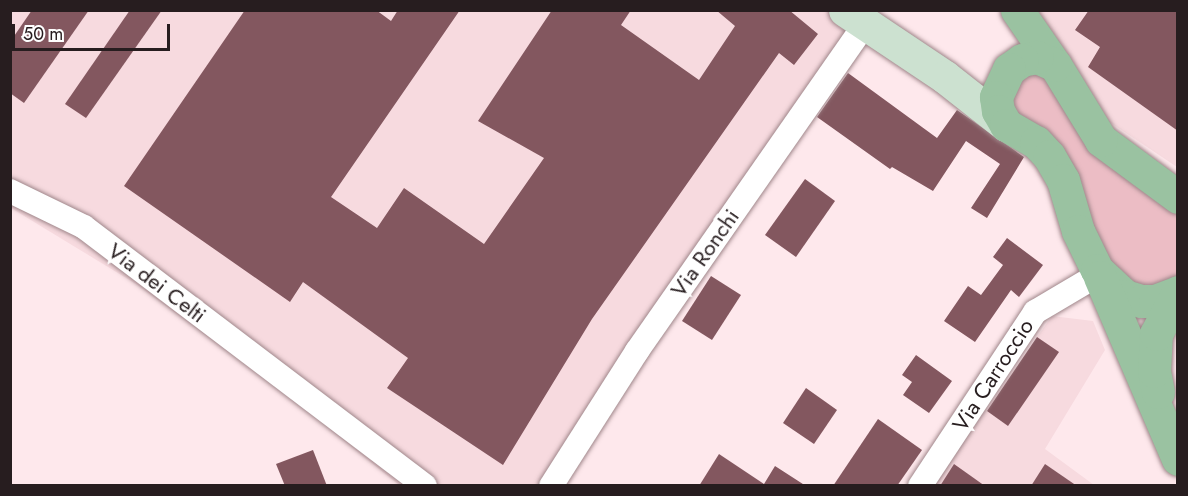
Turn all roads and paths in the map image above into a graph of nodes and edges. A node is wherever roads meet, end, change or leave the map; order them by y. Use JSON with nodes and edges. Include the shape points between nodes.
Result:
{"nodes":[{"id":1,"x":1003,"y":10,"type":"edge"},
{"id":2,"x":1017,"y":10,"type":"edge"},
{"id":3,"x":855,"y":17,"type":"edge"},
{"id":4,"x":1055,"y":65,"type":"junction"},
{"id":5,"x":1005,"y":75,"type":"junction"},
{"id":6,"x":945,"y":77,"type":"junction"},
{"id":7,"x":1006,"y":125,"type":"junction"},
{"id":8,"x":10,"y":190,"type":"edge"},
{"id":9,"x":1178,"y":197,"type":"edge"},
{"id":10,"x":1090,"y":277,"type":"junction"},
{"id":11,"x":1178,"y":292,"type":"edge"},
{"id":12,"x":1161,"y":414,"type":"junction"},
{"id":13,"x":1178,"y":459,"type":"edge"},
{"id":14,"x":425,"y":486,"type":"edge"},
{"id":15,"x":551,"y":486,"type":"edge"},
{"id":16,"x":920,"y":486,"type":"edge"}],
"edges":[{"from":1,"to":5,"type":"main road","via":[[1010,53]]},
{"from":2,"to":4,"type":"main road"},
{"from":3,"to":6,"type":"street"},
{"from":3,"to":15,"type":"street","name":"Via Ronchi"},
{"from":4,"to":5,"type":"main road","via":[[1037,57],[1022,60]]},
{"from":4,"to":9,"type":"main road","via":[[1101,140]]},
{"from":5,"to":6,"type":"street","via":[[979,88]]},
{"from":5,"to":7,"type":"main road","via":[[998,111]]},
{"from":6,"to":7,"type":"street"},
{"from":7,"to":10,"type":"main road","via":[[1036,142],[1063,180]]},
{"from":8,"to":14,"type":"street","name":"Via dei Celti","via":[[84,227]]},
{"from":10,"to":11,"type":"main road","via":[[1141,301],[1155,301]]},
{"from":10,"to":12,"type":"main road"},
{"from":10,"to":16,"type":"street","name":"Via Carroccio","via":[[1035,312]]},
{"from":11,"to":12,"type":"main road","via":[[1156,334],[1153,354]]},
{"from":12,"to":13,"type":"main road"}]}
